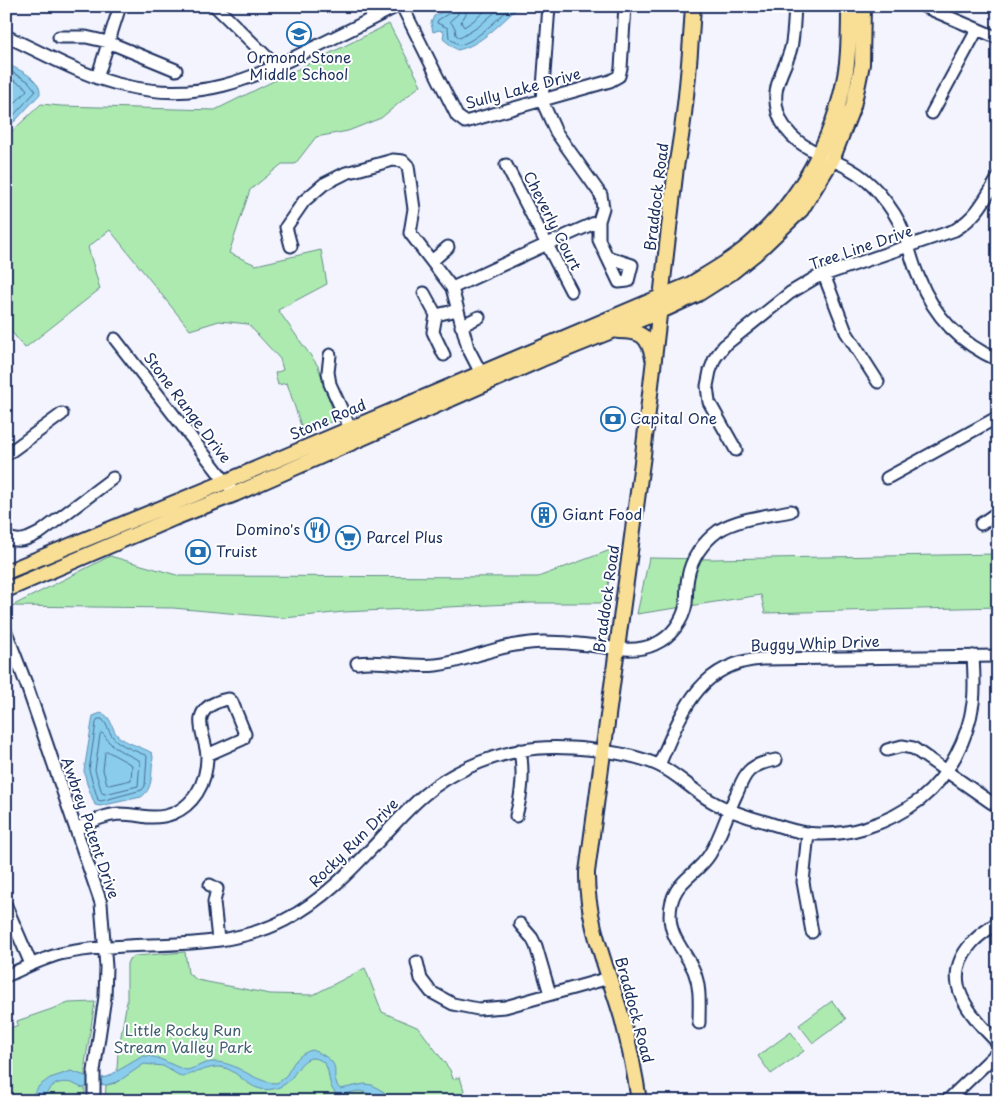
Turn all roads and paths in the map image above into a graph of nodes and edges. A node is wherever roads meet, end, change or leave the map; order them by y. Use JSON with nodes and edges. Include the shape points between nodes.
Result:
{"nodes":[{"id":1,"x":120,"y":6,"type":"edge"},
{"id":2,"x":215,"y":6,"type":"edge"},
{"id":3,"x":397,"y":6,"type":"edge"},
{"id":4,"x":402,"y":6,"type":"edge"},
{"id":5,"x":549,"y":6,"type":"edge"},
{"id":6,"x":625,"y":6,"type":"edge"},
{"id":7,"x":693,"y":6,"type":"edge"},
{"id":8,"x":795,"y":6,"type":"edge"},
{"id":9,"x":849,"y":6,"type":"edge"},
{"id":10,"x":864,"y":6,"type":"edge"},
{"id":11,"x":922,"y":6,"type":"edge"},
{"id":12,"x":977,"y":30,"type":"junction"},
{"id":13,"x":6,"y":36,"type":"edge"},
{"id":14,"x":59,"y":37,"type":"dead end"},
{"id":15,"x":998,"y":38,"type":"edge"},
{"id":16,"x":108,"y":42,"type":"junction"},
{"id":17,"x":277,"y":67,"type":"junction"},
{"id":18,"x":176,"y":70,"type":"dead end"},
{"id":19,"x":97,"y":78,"type":"junction"},
{"id":20,"x":542,"y":101,"type":"junction"},
{"id":21,"x":932,"y":113,"type":"dead end"},
{"id":22,"x":818,"y":154,"type":"junction"},
{"id":23,"x":832,"y":160,"type":"junction"},
{"id":24,"x":506,"y":165,"type":"dead end"},
{"id":25,"x":998,"y":178,"type":"edge"},
{"id":26,"x":599,"y":221,"type":"junction"},
{"id":27,"x":556,"y":240,"type":"junction"},
{"id":28,"x":291,"y":246,"type":"dead end"},
{"id":29,"x":448,"y":247,"type":"dead end"},
{"id":30,"x":908,"y":247,"type":"junction"},
{"id":31,"x":607,"y":257,"type":"dead end"},
{"id":32,"x":432,"y":261,"type":"junction"},
{"id":33,"x":824,"y":275,"type":"junction"},
{"id":34,"x":452,"y":288,"type":"junction"},
{"id":35,"x":571,"y":291,"type":"dead end"},
{"id":36,"x":424,"y":293,"type":"dead end"},
{"id":37,"x":662,"y":296,"type":"junction"},
{"id":38,"x":458,"y":310,"type":"junction"},
{"id":39,"x":659,"y":312,"type":"junction"},
{"id":40,"x":436,"y":315,"type":"junction"},
{"id":41,"x":479,"y":318,"type":"dead end"},
{"id":42,"x":461,"y":326,"type":"junction"},
{"id":43,"x":610,"y":332,"type":"junction"},
{"id":44,"x":116,"y":339,"type":"dead end"},
{"id":45,"x":330,"y":355,"type":"dead end"},
{"id":46,"x":444,"y":355,"type":"dead end"},
{"id":47,"x":998,"y":360,"type":"edge"},
{"id":48,"x":654,"y":366,"type":"junction"},
{"id":49,"x":483,"y":378,"type":"junction"},
{"id":50,"x":878,"y":382,"type":"dead end"},
{"id":51,"x":62,"y":414,"type":"dead end"},
{"id":52,"x":998,"y":417,"type":"edge"},
{"id":53,"x":350,"y":428,"type":"junction"},
{"id":54,"x":736,"y":450,"type":"dead end"},
{"id":55,"x":6,"y":455,"type":"edge"},
{"id":56,"x":112,"y":478,"type":"dead end"},
{"id":57,"x":887,"y":478,"type":"dead end"},
{"id":58,"x":225,"y":482,"type":"junction"},
{"id":59,"x":235,"y":494,"type":"junction"},
{"id":60,"x":791,"y":511,"type":"dead end"},
{"id":61,"x":998,"y":512,"type":"edge"},
{"id":62,"x":981,"y":524,"type":"dead end"},
{"id":63,"x":6,"y":536,"type":"edge"},
{"id":64,"x":6,"y":572,"type":"edge"},
{"id":65,"x":6,"y":590,"type":"edge"},
{"id":66,"x":6,"y":632,"type":"edge"},
{"id":67,"x":616,"y":648,"type":"junction"},
{"id":68,"x":973,"y":656,"type":"junction"},
{"id":69,"x":998,"y":656,"type":"edge"},
{"id":70,"x":357,"y":663,"type":"dead end"},
{"id":71,"x":520,"y":750,"type":"junction"},
{"id":72,"x":887,"y":750,"type":"dead end"},
{"id":73,"x":602,"y":752,"type":"junction"},
{"id":74,"x":207,"y":755,"type":"junction"},
{"id":75,"x":776,"y":760,"type":"dead end"},
{"id":76,"x":659,"y":765,"type":"junction"},
{"id":77,"x":946,"y":770,"type":"junction"},
{"id":78,"x":992,"y":803,"type":"dead end"},
{"id":79,"x":729,"y":810,"type":"junction"},
{"id":80,"x":516,"y":816,"type":"dead end"},
{"id":81,"x":76,"y":830,"type":"junction"},
{"id":82,"x":808,"y":833,"type":"junction"},
{"id":83,"x":210,"y":885,"type":"dead end"},
{"id":84,"x":6,"y":906,"type":"edge"},
{"id":85,"x":998,"y":922,"type":"edge"},
{"id":86,"x":520,"y":924,"type":"dead end"},
{"id":87,"x":812,"y":932,"type":"dead end"},
{"id":88,"x":218,"y":940,"type":"junction"},
{"id":89,"x":106,"y":948,"type":"junction"},
{"id":90,"x":417,"y":962,"type":"dead end"},
{"id":91,"x":31,"y":964,"type":"junction"},
{"id":92,"x":6,"y":976,"type":"edge"},
{"id":93,"x":609,"y":978,"type":"junction"},
{"id":94,"x":550,"y":994,"type":"junction"},
{"id":95,"x":699,"y":1023,"type":"dead end"},
{"id":96,"x":998,"y":1043,"type":"edge"},
{"id":97,"x":998,"y":1052,"type":"edge"},
{"id":98,"x":94,"y":1098,"type":"edge"},
{"id":99,"x":639,"y":1101,"type":"edge"},
{"id":100,"x":947,"y":1101,"type":"edge"}],
"edges":[{"from":1,"to":16,"type":"street"},
{"from":2,"to":17,"type":"street"},
{"from":3,"to":17,"type":"street"},
{"from":4,"to":20,"type":"street","name":"Sully Lake Drive","via":[[457,116],[462,120],[469,122]]},
{"from":5,"to":20,"type":"street"},
{"from":6,"to":20,"type":"street","name":"Sully Lake Drive","via":[[618,76]]},
{"from":7,"to":37,"type":"main road","name":"Braddock Road","via":[[685,114]]},
{"from":8,"to":22,"type":"street","via":[[791,48],[776,87],[776,104],[787,131]]},
{"from":9,"to":22,"type":"main road","name":"Stone Road","via":[[847,64],[842,89]]},
{"from":10,"to":23,"type":"main road","name":"Stone Road","via":[[862,64],[855,98]]},
{"from":11,"to":12,"type":"street"},
{"from":12,"to":15,"type":"street"},
{"from":12,"to":21,"type":"street"},
{"from":13,"to":19,"type":"street"},
{"from":14,"to":16,"type":"street","via":[[86,37]]},
{"from":16,"to":18,"type":"street"},
{"from":16,"to":19,"type":"street"},
{"from":17,"to":19,"type":"street","via":[[231,84],[178,92],[143,89]]},
{"from":20,"to":26,"type":"street","via":[[556,132],[601,196],[603,208]]},
{"from":22,"to":23,"type":"street"},
{"from":22,"to":37,"type":"main road","name":"Stone Road","via":[[778,216],[756,239],[728,262],[691,284]]},
{"from":23,"to":30,"type":"street","via":[[852,170],[878,192],[898,220]]},
{"from":23,"to":39,"type":"main road","name":"Stone Road","via":[[801,210],[756,253],[712,285]]},
{"from":24,"to":27,"type":"street","name":"Cheverly Court"},
{"from":25,"to":30,"type":"street","name":"Tree Line Drive","via":[[969,221]]},
{"from":26,"to":27,"type":"street"},
{"from":26,"to":31,"type":"street","via":[[599,240]]},
{"from":27,"to":34,"type":"street"},
{"from":27,"to":35,"type":"street","name":"Cheverly Court"},
{"from":28,"to":32,"type":"street","via":[[286,227],[304,201],[324,184],[346,173],[393,160],[408,166],[414,209],[410,233]]},
{"from":29,"to":32,"type":"street"},
{"from":30,"to":33,"type":"street","name":"Tree Line Drive"},
{"from":30,"to":47,"type":"street","via":[[918,277],[938,313],[959,337]]},
{"from":32,"to":34,"type":"street"},
{"from":33,"to":50,"type":"street","via":[[846,332]]},
{"from":33,"to":54,"type":"street","name":"Tree Line Drive","via":[[790,293],[724,346],[712,363],[709,402]]},
{"from":34,"to":38,"type":"street"},
{"from":36,"to":40,"type":"street"},
{"from":37,"to":39,"type":"main road","name":"Braddock Road"},
{"from":37,"to":49,"type":"main road","name":"Stone Road"},
{"from":38,"to":40,"type":"street"},
{"from":38,"to":42,"type":"street"},
{"from":39,"to":43,"type":"main road","name":"Stone Road"},
{"from":39,"to":48,"type":"main road","name":"Braddock Road"},
{"from":40,"to":46,"type":"street","via":[[433,332]]},
{"from":41,"to":42,"type":"street"},
{"from":42,"to":49,"type":"street"},
{"from":43,"to":48,"type":"main road","via":[[630,331],[643,336]]},
{"from":43,"to":49,"type":"main road","name":"Stone Road"},
{"from":44,"to":58,"type":"street","name":"Stone Range Drive"},
{"from":45,"to":53,"type":"street","via":[[329,377]]},
{"from":48,"to":67,"type":"main road","name":"Braddock Road"},
{"from":49,"to":53,"type":"main road","name":"Stone Road"},
{"from":49,"to":59,"type":"main road","name":"Stone Road"},
{"from":51,"to":55,"type":"street"},
{"from":52,"to":57,"type":"street"},
{"from":53,"to":58,"type":"main road","name":"Stone Road"},
{"from":56,"to":63,"type":"street","via":[[29,539],[18,541]]},
{"from":58,"to":59,"type":"street","name":"Stone Range Drive"},
{"from":58,"to":64,"type":"main road","name":"Stone Road"},
{"from":59,"to":65,"type":"main road","name":"Stone Road"},
{"from":60,"to":67,"type":"street","via":[[736,523],[713,535],[692,562],[685,609],[671,634],[643,649]]},
{"from":61,"to":62,"type":"street"},
{"from":66,"to":81,"type":"street","name":"Awbrey Patent Drive"},
{"from":67,"to":70,"type":"street","via":[[540,642],[504,647],[438,665],[408,666],[373,660]]},
{"from":67,"to":73,"type":"main road","name":"Braddock Road"},
{"from":68,"to":69,"type":"street","name":"Buggy Whip Drive"},
{"from":68,"to":76,"type":"street","name":"Buggy Whip Drive","via":[[762,659],[734,664],[710,677],[692,696]]},
{"from":68,"to":77,"type":"street","name":"Rocky Run Drive","via":[[974,692],[970,721]]},
{"from":71,"to":73,"type":"street","name":"Rocky Run Drive","via":[[559,747]]},
{"from":71,"to":80,"type":"street","via":[[523,776]]},
{"from":71,"to":88,"type":"street","name":"Rocky Run Drive","via":[[459,773],[422,796],[331,890],[304,909],[262,930]]},
{"from":72,"to":77,"type":"street","via":[[902,746],[913,748]]},
{"from":73,"to":76,"type":"street","name":"Rocky Run Drive"},
{"from":73,"to":93,"type":"main road","name":"Braddock Road","via":[[587,882],[592,919]]},
{"from":74,"to":74,"type":"street","via":[[201,716],[206,707],[229,699],[245,734],[243,739]]},
{"from":74,"to":81,"type":"street","via":[[200,789],[176,812],[155,818],[130,814],[105,817]]},
{"from":75,"to":79,"type":"street","via":[[757,765],[748,772]]},
{"from":76,"to":79,"type":"street","name":"Rocky Run Drive"},
{"from":77,"to":78,"type":"street"},
{"from":77,"to":82,"type":"street","name":"Rocky Run Drive","via":[[923,797],[888,820],[847,832]]},
{"from":79,"to":82,"type":"street","name":"Rocky Run Drive"},
{"from":79,"to":95,"type":"street","via":[[711,851],[680,884],[671,908],[673,935],[698,982]]},
{"from":81,"to":89,"type":"street","name":"Awbrey Patent Drive","via":[[101,903]]},
{"from":82,"to":87,"type":"street","via":[[803,882]]},
{"from":83,"to":88,"type":"street","via":[[217,889],[214,902]]},
{"from":84,"to":91,"type":"street"},
{"from":85,"to":96,"type":"street","via":[[970,944],[960,964],[958,980],[961,998],[969,1012]]},
{"from":86,"to":94,"type":"street","via":[[536,946]]},
{"from":88,"to":89,"type":"street","name":"Rocky Run Drive"},
{"from":89,"to":91,"type":"street","name":"Rocky Run Drive","via":[[60,954]]},
{"from":89,"to":98,"type":"street","name":"Awbrey Patent Drive","via":[[105,997],[94,1071]]},
{"from":90,"to":94,"type":"street","via":[[421,979],[428,989],[461,1006],[496,1009]]},
{"from":91,"to":92,"type":"street","name":"Rocky Run Drive"},
{"from":93,"to":94,"type":"street"},
{"from":93,"to":99,"type":"main road","name":"Braddock Road","via":[[632,1059]]},
{"from":97,"to":100,"type":"street"}]}
